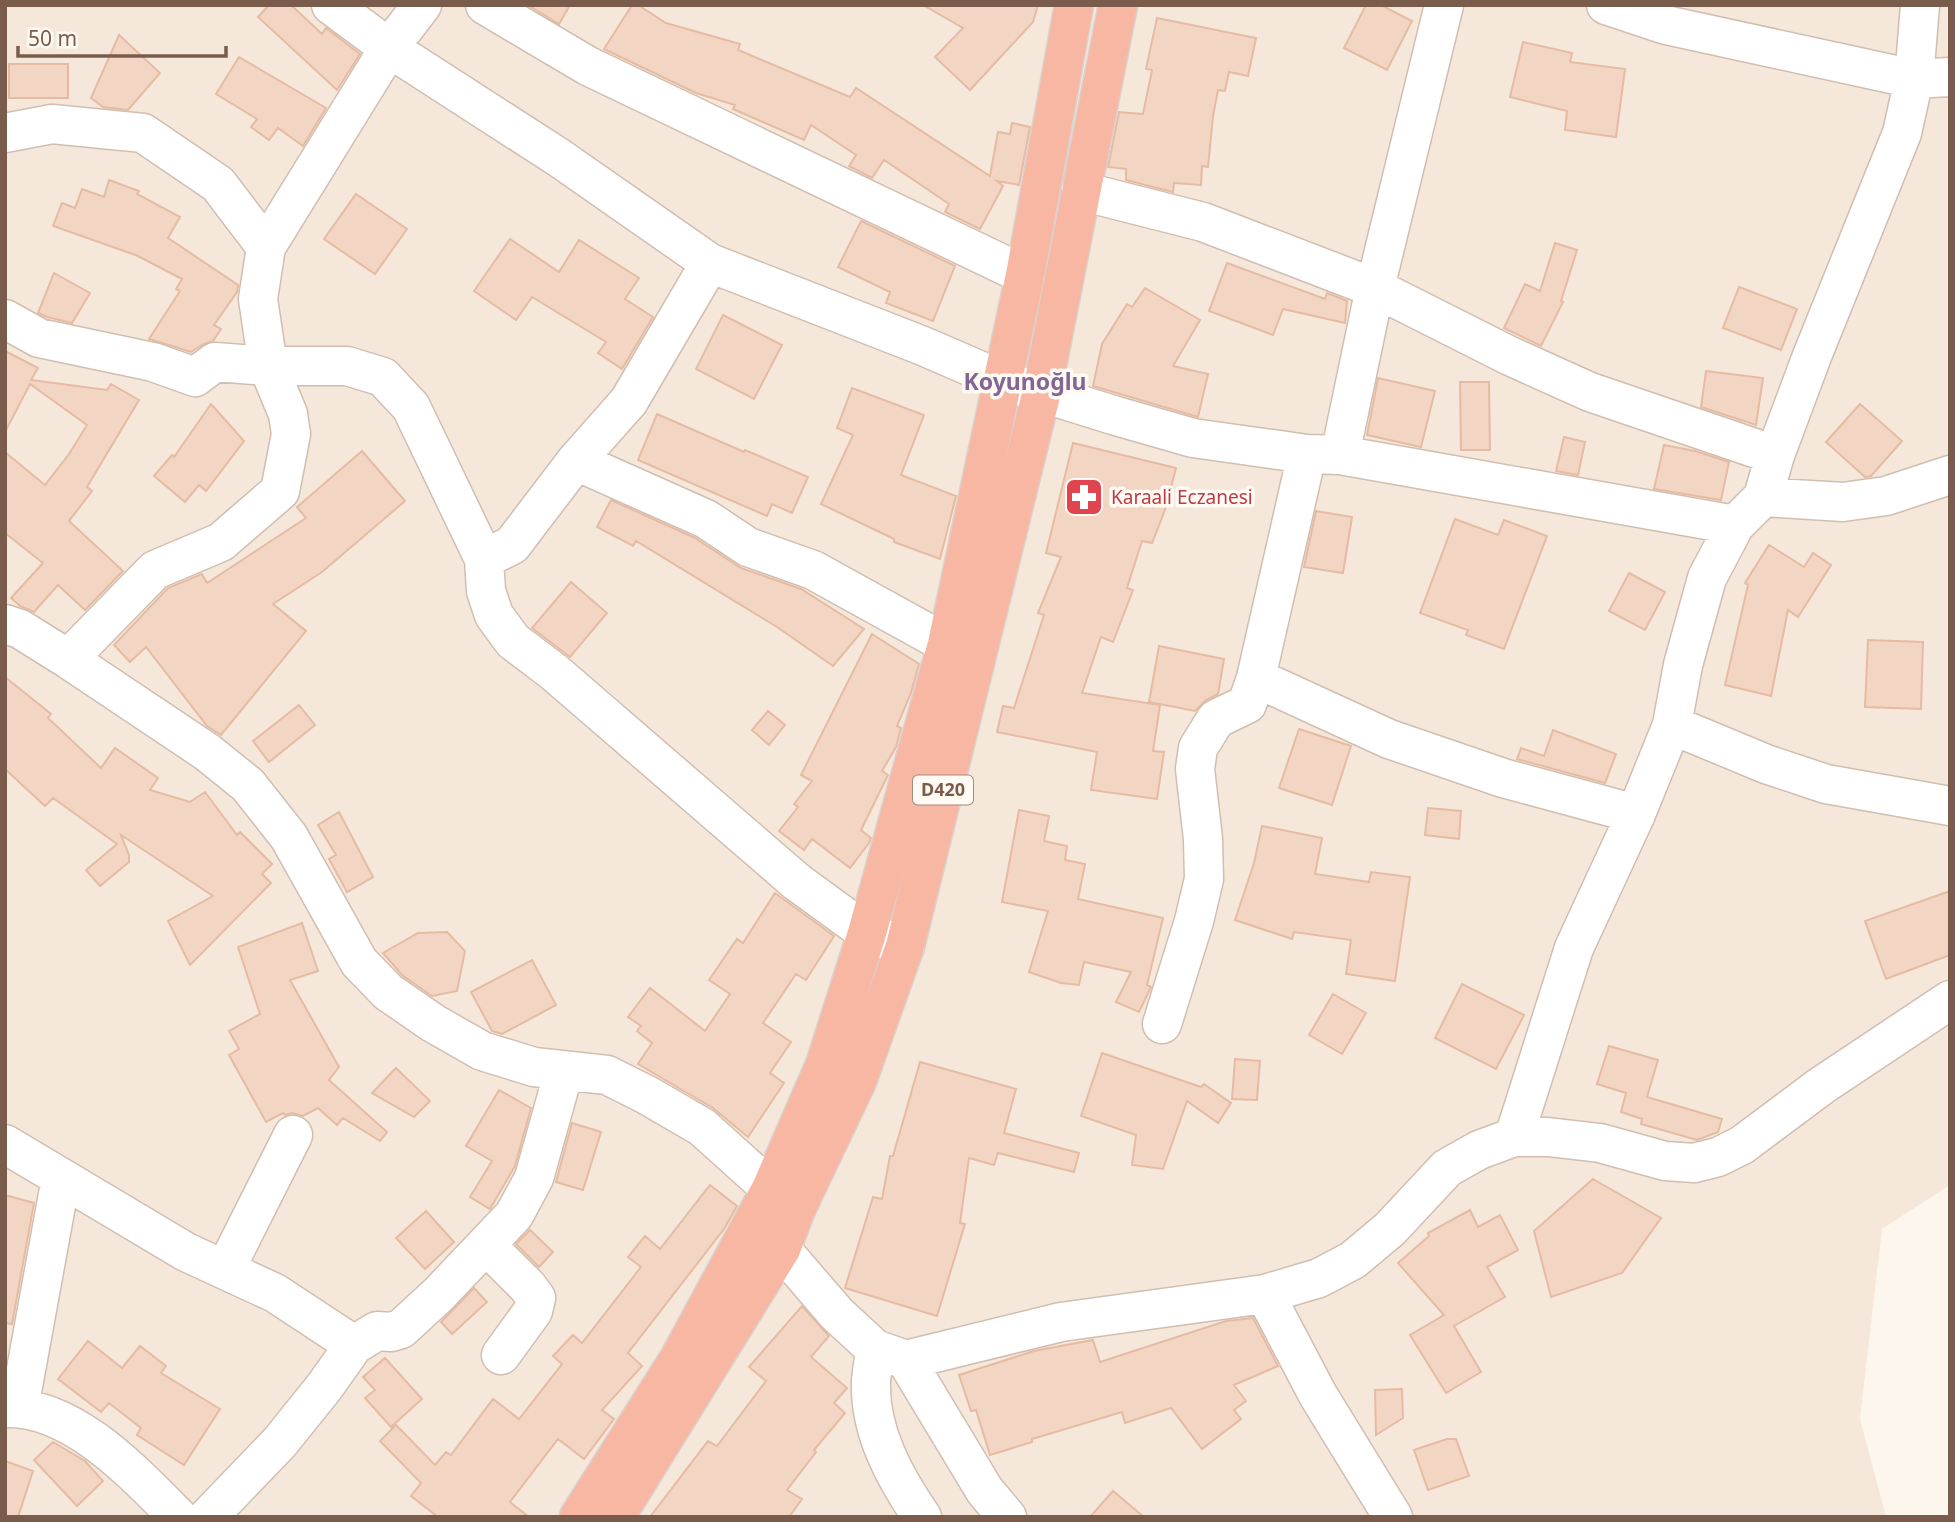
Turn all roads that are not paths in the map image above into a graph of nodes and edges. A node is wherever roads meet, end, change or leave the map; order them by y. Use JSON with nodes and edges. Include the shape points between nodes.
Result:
{"nodes":[{"id":1,"x":331,"y":5,"type":"edge"},
{"id":2,"x":422,"y":5,"type":"edge"},
{"id":3,"x":485,"y":5,"type":"edge"},
{"id":4,"x":1074,"y":5,"type":"edge"},
{"id":5,"x":1118,"y":5,"type":"edge"},
{"id":6,"x":1444,"y":5,"type":"edge"},
{"id":7,"x":1606,"y":5,"type":"edge"},
{"id":8,"x":1920,"y":5,"type":"edge"},
{"id":9,"x":388,"y":48,"type":"junction"},
{"id":10,"x":1932,"y":78,"type":"edge"},
{"id":11,"x":5,"y":133,"type":"edge"},
{"id":12,"x":1082,"y":191,"type":"junction"},
{"id":13,"x":266,"y":247,"type":"junction"},
{"id":14,"x":710,"y":263,"type":"junction"},
{"id":15,"x":1025,"y":275,"type":"junction"},
{"id":16,"x":1375,"y":288,"type":"junction"},
{"id":17,"x":5,"y":319,"type":"edge"},
{"id":18,"x":268,"y":366,"type":"junction"},
{"id":19,"x":1004,"y":381,"type":"junction"},
{"id":20,"x":1041,"y":391,"type":"junction"},
{"id":21,"x":1324,"y":455,"type":"junction"},
{"id":22,"x":1775,"y":455,"type":"junction"},
{"id":23,"x":576,"y":461,"type":"junction"},
{"id":24,"x":1950,"y":475,"type":"edge"},
{"id":25,"x":1763,"y":497,"type":"junction"},
{"id":26,"x":1735,"y":525,"type":"junction"},
{"id":27,"x":484,"y":559,"type":"junction"},
{"id":28,"x":5,"y":594,"type":"edge"},
{"id":29,"x":12,"y":626,"type":"edge"},
{"id":30,"x":947,"y":644,"type":"junction"},
{"id":31,"x":68,"y":659,"type":"junction"},
{"id":32,"x":1256,"y":678,"type":"junction"},
{"id":33,"x":1672,"y":725,"type":"junction"},
{"id":34,"x":1950,"y":806,"type":"edge"},
{"id":35,"x":1636,"y":814,"type":"junction"},
{"id":36,"x":867,"y":933,"type":"junction"},
{"id":37,"x":905,"y":946,"type":"junction"},
{"id":38,"x":1950,"y":1000,"type":"edge"},
{"id":39,"x":1162,"y":1024,"type":"dead end"},
{"id":40,"x":564,"y":1071,"type":"junction"},
{"id":41,"x":293,"y":1136,"type":"dead end"},
{"id":42,"x":1514,"y":1137,"type":"junction"},
{"id":43,"x":5,"y":1143,"type":"edge"},
{"id":44,"x":61,"y":1178,"type":"junction"},
{"id":45,"x":784,"y":1199,"type":"junction"},
{"id":46,"x":486,"y":1245,"type":"junction"},
{"id":47,"x":781,"y":1249,"type":"junction"},
{"id":48,"x":225,"y":1270,"type":"junction"},
{"id":49,"x":1265,"y":1294,"type":"junction"},
{"id":50,"x":354,"y":1345,"type":"junction"},
{"id":51,"x":891,"y":1354,"type":"junction"},
{"id":52,"x":500,"y":1355,"type":"dead end"},
{"id":53,"x":12,"y":1408,"type":"edge"},
{"id":54,"x":178,"y":1517,"type":"edge"},
{"id":55,"x":208,"y":1517,"type":"edge"},
{"id":56,"x":579,"y":1517,"type":"edge"},
{"id":57,"x":615,"y":1517,"type":"edge"},
{"id":58,"x":922,"y":1517,"type":"edge"},
{"id":59,"x":1007,"y":1517,"type":"edge"},
{"id":60,"x":1393,"y":1517,"type":"edge"}],
"edges":[{"from":1,"to":9,"type":"street"},
{"from":2,"to":9,"type":"street"},
{"from":3,"to":15,"type":"street","via":[[588,66]]},
{"from":4,"to":15,"type":"highway","number":"D420"},
{"from":5,"to":12,"type":"highway","number":"D420"},
{"from":6,"to":16,"type":"street"},
{"from":7,"to":10,"type":"street","via":[[1666,25]]},
{"from":8,"to":10,"type":"street"},
{"from":9,"to":13,"type":"street"},
{"from":9,"to":14,"type":"street","via":[[558,157]]},
{"from":10,"to":22,"type":"street","via":[[1902,133]]},
{"from":11,"to":13,"type":"street","via":[[52,124],[143,133],[218,184]]},
{"from":12,"to":16,"type":"street","via":[[1203,222]]},
{"from":12,"to":20,"type":"highway","number":"D420"},
{"from":13,"to":18,"type":"street","via":[[258,299]]},
{"from":14,"to":19,"type":"street"},
{"from":14,"to":23,"type":"street","via":[[629,401]]},
{"from":15,"to":19,"type":"highway","number":"D420"},
{"from":16,"to":21,"type":"street"},
{"from":16,"to":22,"type":"street","via":[[1590,392]]},
{"from":17,"to":18,"type":"street","via":[[39,338],[153,362],[195,377],[215,362]]},
{"from":18,"to":27,"type":"street","via":[[347,366],[383,377],[411,407]]},
{"from":18,"to":31,"type":"street","via":[[288,414],[291,434],[280,491],[221,542],[155,570]]},
{"from":19,"to":20,"type":"street"},
{"from":19,"to":30,"type":"highway","number":"D420"},
{"from":20,"to":21,"type":"street","via":[[1193,438]]},
{"from":20,"to":37,"type":"highway","number":"D420"},
{"from":21,"to":26,"type":"street"},
{"from":21,"to":32,"type":"street"},
{"from":22,"to":25,"type":"street"},
{"from":23,"to":27,"type":"street","via":[[512,545]]},
{"from":23,"to":30,"type":"street","via":[[706,519],[748,547],[813,570]]},
{"from":24,"to":25,"type":"street","via":[[1886,496],[1853,500]]},
{"from":25,"to":26,"type":"street"},
{"from":26,"to":33,"type":"street","via":[[1707,578]]},
{"from":27,"to":36,"type":"street","via":[[486,591],[494,615],[513,641],[797,882]]},
{"from":28,"to":29,"type":"street"},
{"from":29,"to":31,"type":"street"},
{"from":30,"to":36,"type":"highway","number":"D420"},
{"from":31,"to":40,"type":"street","via":[[207,752],[248,786],[289,837],[359,962],[388,992],[482,1051]]},
{"from":32,"to":35,"type":"street","via":[[1389,738],[1503,778]]},
{"from":32,"to":39,"type":"street","via":[[1247,704],[1216,719],[1198,748],[1195,769],[1204,879]]},
{"from":33,"to":34,"type":"street","via":[[1826,784]]},
{"from":33,"to":35,"type":"street"},
{"from":35,"to":42,"type":"street","via":[[1574,948]]},
{"from":36,"to":37,"type":"street"},
{"from":36,"to":45,"type":"highway","number":"D420"},
{"from":37,"to":45,"type":"highway","number":"D420","via":[[857,1081]]},
{"from":38,"to":42,"type":"street","via":[[1742,1145],[1718,1157],[1694,1163],[1665,1161],[1600,1143]]},
{"from":40,"to":45,"type":"street","via":[[607,1075],[702,1127]]},
{"from":40,"to":46,"type":"street","via":[[534,1178],[514,1215]]},
{"from":41,"to":48,"type":"street"},
{"from":42,"to":49,"type":"street","via":[[1447,1168],[1390,1229],[1353,1260],[1319,1278]]},
{"from":43,"to":44,"type":"street"},
{"from":44,"to":48,"type":"street"},
{"from":44,"to":53,"type":"street"},
{"from":45,"to":47,"type":"highway","number":"D420"},
{"from":45,"to":56,"type":"highway","number":"D420"},
{"from":46,"to":50,"type":"street","via":[[401,1329],[377,1331]]},
{"from":46,"to":52,"type":"street","via":[[536,1298],[533,1311]]},
{"from":47,"to":51,"type":"street","via":[[837,1314]]},
{"from":47,"to":57,"type":"highway","number":"D420"},
{"from":48,"to":50,"type":"street","via":[[275,1293]]},
{"from":49,"to":51,"type":"street","via":[[1060,1322]]},
{"from":49,"to":60,"type":"street","via":[[1330,1415]]},
{"from":50,"to":55,"type":"street","via":[[280,1442]]},
{"from":51,"to":58,"type":"street","via":[[871,1383],[877,1427],[895,1476]]},
{"from":51,"to":59,"type":"street"},
{"from":53,"to":54,"type":"street","via":[[47,1414],[77,1430],[128,1467]]}]}
